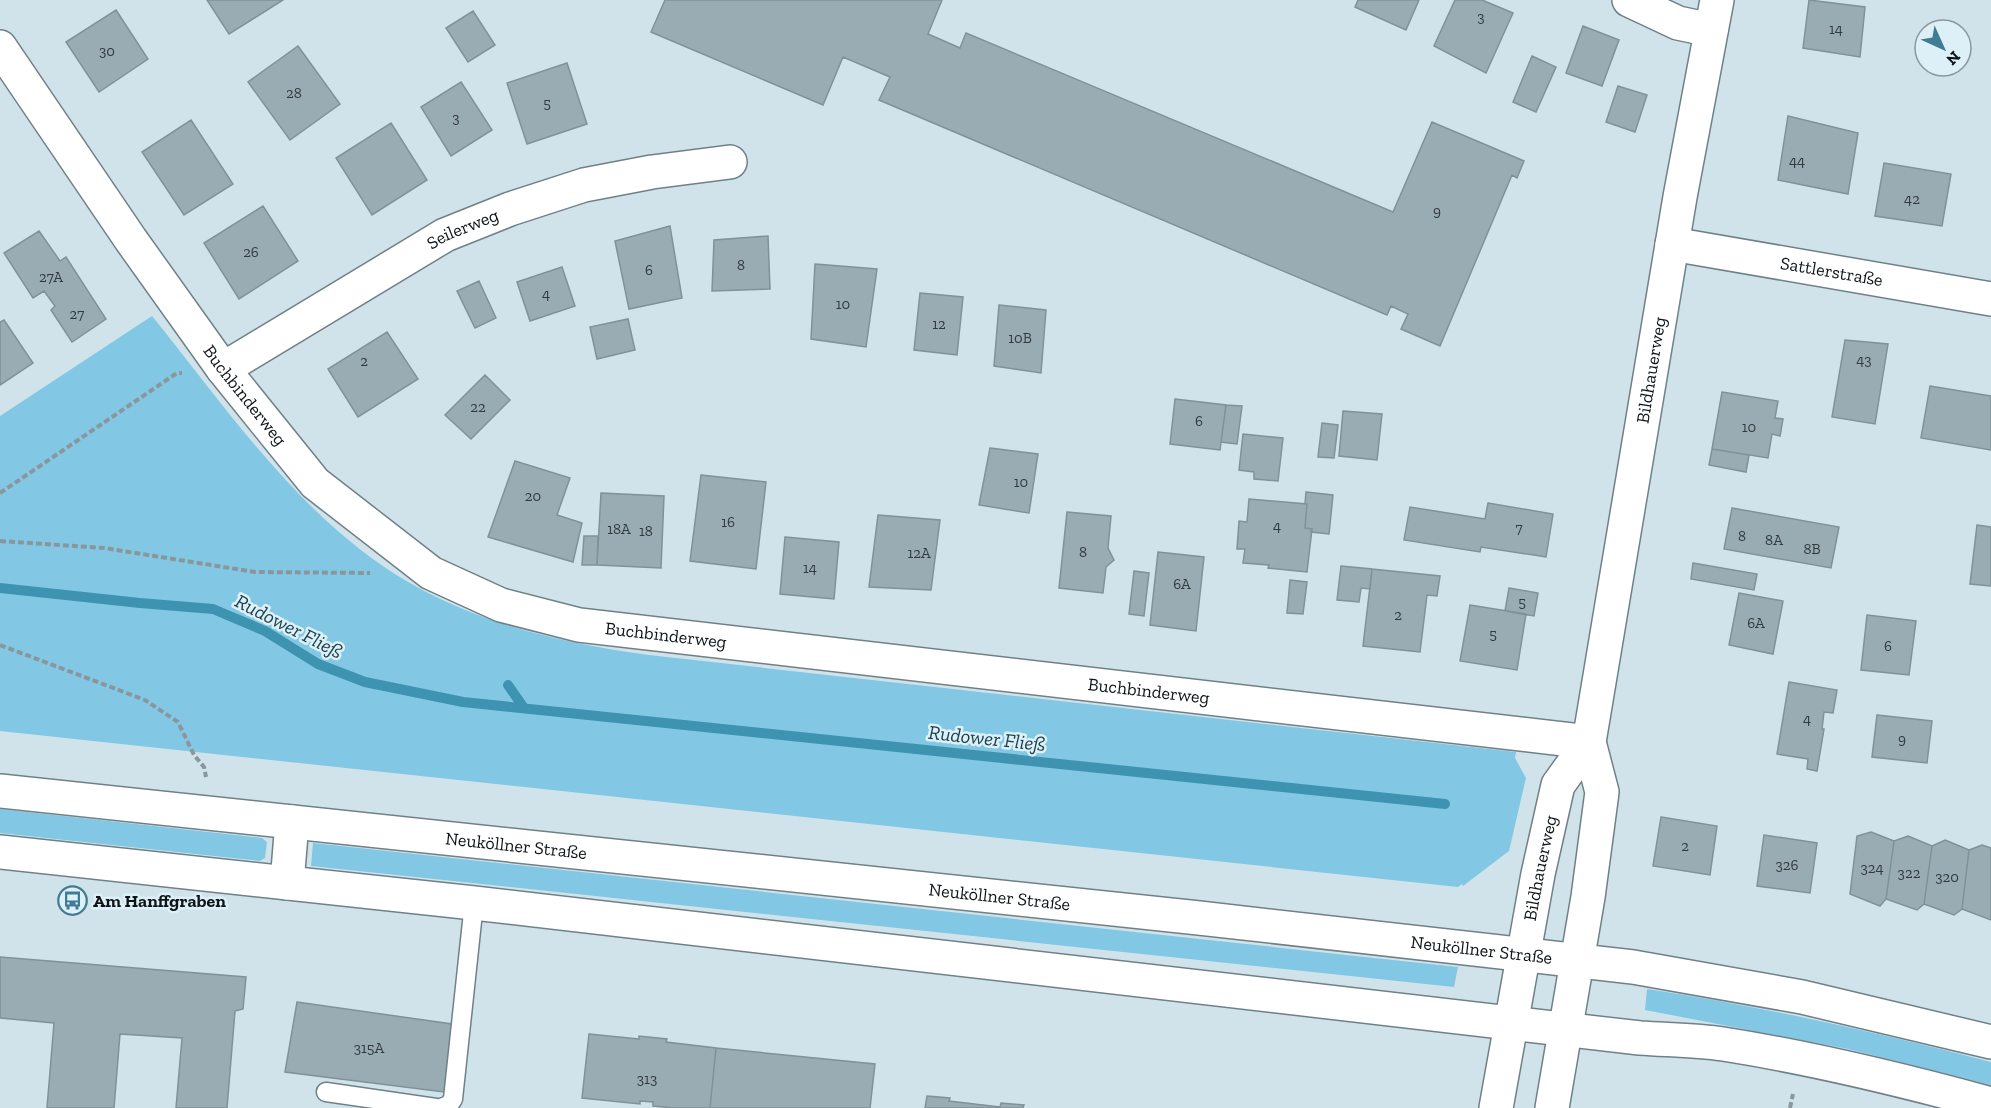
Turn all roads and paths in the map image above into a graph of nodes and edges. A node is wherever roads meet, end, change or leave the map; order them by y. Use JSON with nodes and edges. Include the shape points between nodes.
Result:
{"nodes":[{"id":1,"x":1629,"y":0,"type":"edge"},
{"id":2,"x":1714,"y":15,"type":"edge"},
{"id":3,"x":0,"y":47,"type":"edge"},
{"id":4,"x":730,"y":162,"type":"dead end"},
{"id":5,"x":1672,"y":244,"type":"junction"},
{"id":6,"x":1991,"y":299,"type":"edge"},
{"id":7,"x":223,"y":369,"type":"junction"},
{"id":8,"x":0,"y":493,"type":"edge"},
{"id":9,"x":0,"y":541,"type":"edge"},
{"id":10,"x":373,"y":573,"type":"dead end"},
{"id":11,"x":0,"y":645,"type":"edge"},
{"id":12,"x":1589,"y":742,"type":"junction"},
{"id":13,"x":194,"y":755,"type":"dead end"},
{"id":14,"x":0,"y":791,"type":"edge"},
{"id":15,"x":292,"y":822,"type":"junction"},
{"id":16,"x":0,"y":852,"type":"edge"},
{"id":17,"x":286,"y":883,"type":"junction"},
{"id":18,"x":474,"y":903,"type":"junction"},
{"id":19,"x":1524,"y":954,"type":"junction"},
{"id":20,"x":1578,"y":961,"type":"junction"},
{"id":21,"x":1511,"y":1022,"type":"junction"},
{"id":22,"x":1566,"y":1029,"type":"junction"},
{"id":23,"x":1991,"y":1042,"type":"edge"},
{"id":24,"x":326,"y":1092,"type":"dead end"},
{"id":25,"x":1793,"y":1094,"type":"dead end"},
{"id":26,"x":1991,"y":1104,"type":"edge"},
{"id":27,"x":435,"y":1108,"type":"edge"},
{"id":28,"x":441,"y":1108,"type":"edge"},
{"id":29,"x":1496,"y":1108,"type":"edge"},
{"id":30,"x":1552,"y":1108,"type":"edge"},
{"id":31,"x":1790,"y":1108,"type":"edge"}],
"edges":[{"from":1,"to":2,"type":"street","via":[[1678,23]]},
{"from":2,"to":5,"type":"street","name":"Bildhauerweg"},
{"from":3,"to":7,"type":"street","name":"Buchbinderweg"},
{"from":4,"to":7,"type":"street","name":"Seilerweg","via":[[584,185],[445,235]]},
{"from":5,"to":6,"type":"street","name":"Sattlerstraße"},
{"from":5,"to":12,"type":"street","name":"Bildhauerweg"},
{"from":7,"to":8,"type":"path","via":[[177,373]]},
{"from":7,"to":12,"type":"street","name":"Buchbinderweg","via":[[315,483],[431,573],[501,605],[579,625]]},
{"from":9,"to":10,"type":"path","via":[[104,548],[255,572]]},
{"from":11,"to":13,"type":"path","via":[[145,700],[178,722]]},
{"from":12,"to":19,"type":"street","name":"Bildhauerweg","via":[[1558,785]]},
{"from":12,"to":20,"type":"street","name":"Bildhauerweg","via":[[1602,792]]},
{"from":14,"to":15,"type":"street","name":"Neuköllner Straße"},
{"from":15,"to":17,"type":"street"},
{"from":15,"to":19,"type":"street","name":"Neuköllner Straße"},
{"from":16,"to":17,"type":"street"},
{"from":17,"to":18,"type":"street"},
{"from":18,"to":21,"type":"street"},
{"from":18,"to":28,"type":"lane","via":[[453,1099]]},
{"from":19,"to":20,"type":"street","name":"Neuköllner Straße"},
{"from":19,"to":21,"type":"street","name":"Bildhauerweg"},
{"from":20,"to":22,"type":"street","name":"Bildhauerweg"},
{"from":20,"to":23,"type":"street","name":"Neuköllner Straße","via":[[1792,995]]},
{"from":21,"to":22,"type":"street"},
{"from":21,"to":29,"type":"street","name":"Bildhauerweg"},
{"from":22,"to":26,"type":"street","via":[[1721,1044],[1805,1059]]},
{"from":22,"to":30,"type":"street","name":"Bildhauerweg"},
{"from":24,"to":27,"type":"lane"},
{"from":25,"to":31,"type":"path"}]}
